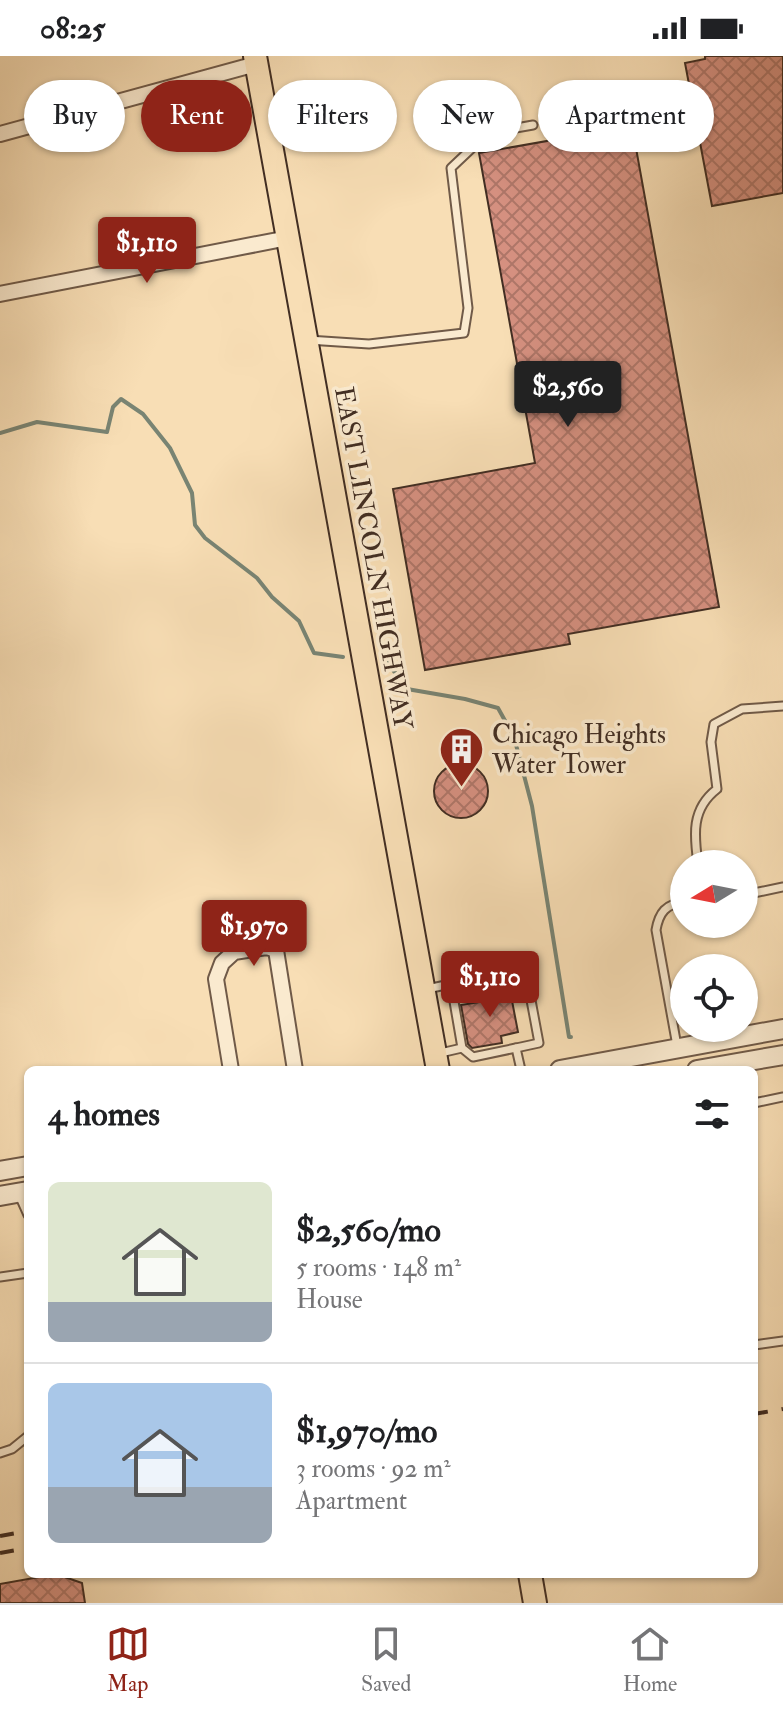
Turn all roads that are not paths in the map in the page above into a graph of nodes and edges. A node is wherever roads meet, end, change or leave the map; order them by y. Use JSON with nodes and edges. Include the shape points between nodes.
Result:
{"nodes":[{"id":1,"x":256,"y":60,"type":"edge"},
{"id":2,"x":533,"y":125,"type":"dead end"},
{"id":3,"x":0,"y":134,"type":"edge"},
{"id":4,"x":288,"y":238,"type":"junction"},
{"id":5,"x":0,"y":294,"type":"edge"},
{"id":6,"x":306,"y":340,"type":"junction"},
{"id":7,"x":783,"y":706,"type":"edge"},
{"id":8,"x":696,"y":850,"type":"edge"},
{"id":9,"x":783,"y":887,"type":"edge"},
{"id":10,"x":758,"y":892,"type":"edge"},
{"id":11,"x":670,"y":905,"type":"edge"},
{"id":12,"x":451,"y":984,"type":"junction"},
{"id":13,"x":423,"y":990,"type":"junction"},
{"id":14,"x":783,"y":1029,"type":"edge"},
{"id":15,"x":462,"y":1048,"type":"junction"},
{"id":16,"x":516,"y":1048,"type":"junction"},
{"id":17,"x":678,"y":1048,"type":"junction"},
{"id":18,"x":783,"y":1055,"type":"edge"},
{"id":19,"x":437,"y":1062,"type":"edge"},
{"id":20,"x":230,"y":1066,"type":"edge"},
{"id":21,"x":294,"y":1066,"type":"edge"},
{"id":22,"x":520,"y":1066,"type":"edge"},
{"id":23,"x":581,"y":1066,"type":"edge"},
{"id":24,"x":720,"y":1066,"type":"edge"},
{"id":25,"x":783,"y":1097,"type":"edge"},
{"id":26,"x":758,"y":1102,"type":"edge"},
{"id":27,"x":24,"y":1167,"type":"edge"},
{"id":28,"x":0,"y":1171,"type":"edge"},
{"id":29,"x":24,"y":1274,"type":"edge"},
{"id":30,"x":0,"y":1277,"type":"edge"},
{"id":31,"x":783,"y":1341,"type":"edge"},
{"id":32,"x":758,"y":1344,"type":"edge"},
{"id":33,"x":24,"y":1439,"type":"edge"},
{"id":34,"x":0,"y":1453,"type":"edge"},
{"id":35,"x":530,"y":1578,"type":"edge"},
{"id":36,"x":535,"y":1603,"type":"edge"}],
"edges":[{"from":1,"to":3,"type":"street"},
{"from":1,"to":4,"type":"main road","name":"EAST LINCOLN HIGHWAY"},
{"from":2,"to":6,"type":"lane","via":[[488,133],[451,168],[468,308],[464,333],[369,344]]},
{"from":4,"to":5,"type":"street"},
{"from":4,"to":6,"type":"main road","name":"EAST LINCOLN HIGHWAY"},
{"from":6,"to":13,"type":"main road","name":"EAST LINCOLN HIGHWAY"},
{"from":7,"to":8,"type":"lane","via":[[742,709],[714,724],[717,789],[703,800],[698,813]]},
{"from":9,"to":10,"type":"lane"},
{"from":11,"to":17,"type":"lane","via":[[656,930]]},
{"from":12,"to":13,"type":"lane"},
{"from":12,"to":15,"type":"lane"},
{"from":12,"to":16,"type":"lane","via":[[525,968],[539,1043]]},
{"from":13,"to":19,"type":"main road","name":"EAST LINCOLN HIGHWAY"},
{"from":14,"to":17,"type":"street"},
{"from":15,"to":16,"type":"lane","via":[[473,1057]]},
{"from":15,"to":19,"type":"lane"},
{"from":16,"to":22,"type":"lane"},
{"from":17,"to":23,"type":"street"},
{"from":18,"to":24,"type":"street"},
{"from":20,"to":21,"type":"street","via":[[216,979],[234,952],[267,947],[276,950]]},
{"from":25,"to":26,"type":"lane"},
{"from":27,"to":28,"type":"street"},
{"from":29,"to":30,"type":"lane"},
{"from":31,"to":32,"type":"lane"},
{"from":33,"to":34,"type":"lane"},
{"from":35,"to":36,"type":"main road"}]}
